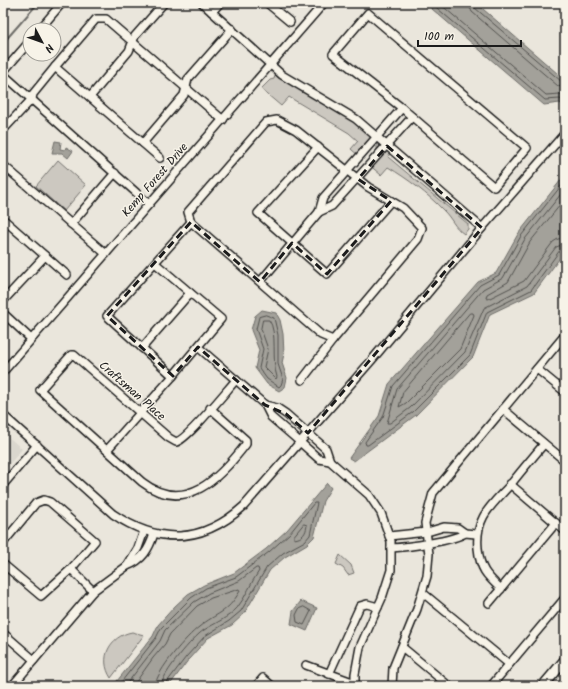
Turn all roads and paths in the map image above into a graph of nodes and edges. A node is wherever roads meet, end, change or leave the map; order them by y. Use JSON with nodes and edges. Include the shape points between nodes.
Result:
{"nodes":[{"id":1,"x":62,"y":3,"type":"edge"},
{"id":2,"x":164,"y":3,"type":"edge"},
{"id":3,"x":202,"y":3,"type":"edge"},
{"id":4,"x":220,"y":3,"type":"edge"},
{"id":5,"x":267,"y":3,"type":"edge"},
{"id":6,"x":324,"y":3,"type":"edge"},
{"id":7,"x":212,"y":12,"type":"junction"},
{"id":8,"x":46,"y":22,"type":"edge"},
{"id":9,"x":290,"y":22,"type":"dead end"},
{"id":10,"x":232,"y":29,"type":"junction"},
{"id":11,"x":133,"y":43,"type":"junction"},
{"id":12,"x":22,"y":50,"type":"edge"},
{"id":13,"x":272,"y":64,"type":"junction"},
{"id":14,"x":55,"y":67,"type":"junction"},
{"id":15,"x":3,"y":73,"type":"edge"},
{"id":16,"x":186,"y":88,"type":"junction"},
{"id":17,"x":90,"y":97,"type":"junction"},
{"id":18,"x":32,"y":99,"type":"junction"},
{"id":19,"x":402,"y":108,"type":"junction"},
{"id":20,"x":412,"y":117,"type":"junction"},
{"id":21,"x":223,"y":120,"type":"junction"},
{"id":22,"x":3,"y":130,"type":"edge"},
{"id":23,"x":565,"y":132,"type":"edge"},
{"id":24,"x":377,"y":137,"type":"junction"},
{"id":25,"x":143,"y":143,"type":"junction"},
{"id":26,"x":387,"y":146,"type":"junction"},
{"id":27,"x":318,"y":147,"type":"junction"},
{"id":28,"x":160,"y":158,"type":"dead end"},
{"id":29,"x":3,"y":165,"type":"edge"},
{"id":30,"x":348,"y":171,"type":"junction"},
{"id":31,"x":115,"y":173,"type":"junction"},
{"id":32,"x":358,"y":179,"type":"junction"},
{"id":33,"x":391,"y":201,"type":"junction"},
{"id":34,"x":149,"y":204,"type":"junction"},
{"id":35,"x":319,"y":212,"type":"junction"},
{"id":36,"x":3,"y":219,"type":"edge"},
{"id":37,"x":191,"y":222,"type":"junction"},
{"id":38,"x":71,"y":224,"type":"junction"},
{"id":39,"x":482,"y":228,"type":"junction"},
{"id":40,"x":292,"y":243,"type":"junction"},
{"id":41,"x":106,"y":254,"type":"junction"},
{"id":42,"x":45,"y":256,"type":"junction"},
{"id":43,"x":155,"y":263,"type":"junction"},
{"id":44,"x":67,"y":275,"type":"dead end"},
{"id":45,"x":260,"y":282,"type":"junction"},
{"id":46,"x":190,"y":293,"type":"junction"},
{"id":47,"x":3,"y":301,"type":"edge"},
{"id":48,"x":3,"y":313,"type":"edge"},
{"id":49,"x":565,"y":335,"type":"edge"},
{"id":50,"x":31,"y":339,"type":"junction"},
{"id":51,"x":333,"y":340,"type":"junction"},
{"id":52,"x":198,"y":347,"type":"junction"},
{"id":53,"x":142,"y":348,"type":"junction"},
{"id":54,"x":537,"y":369,"type":"junction"},
{"id":55,"x":3,"y":372,"type":"edge"},
{"id":56,"x":173,"y":376,"type":"junction"},
{"id":57,"x":236,"y":380,"type":"junction"},
{"id":58,"x":302,"y":380,"type":"dead end"},
{"id":59,"x":565,"y":392,"type":"edge"},
{"id":60,"x":265,"y":405,"type":"junction"},
{"id":61,"x":210,"y":408,"type":"junction"},
{"id":62,"x":503,"y":409,"type":"junction"},
{"id":63,"x":140,"y":414,"type":"junction"},
{"id":64,"x":3,"y":415,"type":"edge"},
{"id":65,"x":308,"y":433,"type":"junction"},
{"id":66,"x":300,"y":442,"type":"junction"},
{"id":67,"x":544,"y":444,"type":"junction"},
{"id":68,"x":37,"y":445,"type":"junction"},
{"id":69,"x":107,"y":450,"type":"junction"},
{"id":70,"x":330,"y":461,"type":"junction"},
{"id":71,"x":565,"y":461,"type":"edge"},
{"id":72,"x":510,"y":484,"type":"junction"},
{"id":73,"x":3,"y":485,"type":"edge"},
{"id":74,"x":556,"y":523,"type":"junction"},
{"id":75,"x":144,"y":531,"type":"junction"},
{"id":76,"x":565,"y":531,"type":"edge"},
{"id":77,"x":427,"y":532,"type":"junction"},
{"id":78,"x":466,"y":533,"type":"junction"},
{"id":79,"x":154,"y":534,"type":"junction"},
{"id":80,"x":408,"y":534,"type":"junction"},
{"id":81,"x":476,"y":534,"type":"junction"},
{"id":82,"x":389,"y":536,"type":"junction"},
{"id":83,"x":428,"y":542,"type":"junction"},
{"id":84,"x":3,"y":543,"type":"edge"},
{"id":85,"x":410,"y":545,"type":"junction"},
{"id":86,"x":391,"y":548,"type":"junction"},
{"id":87,"x":3,"y":564,"type":"edge"},
{"id":88,"x":127,"y":566,"type":"junction"},
{"id":89,"x":71,"y":569,"type":"junction"},
{"id":90,"x":501,"y":589,"type":"junction"},
{"id":91,"x":93,"y":591,"type":"junction"},
{"id":92,"x":423,"y":592,"type":"junction"},
{"id":93,"x":565,"y":598,"type":"edge"},
{"id":94,"x":490,"y":603,"type":"dead end"},
{"id":95,"x":378,"y":607,"type":"junction"},
{"id":96,"x":3,"y":633,"type":"edge"},
{"id":97,"x":402,"y":647,"type":"junction"},
{"id":98,"x":34,"y":660,"type":"junction"},
{"id":99,"x":565,"y":660,"type":"edge"},
{"id":100,"x":509,"y":664,"type":"junction"},
{"id":101,"x":306,"y":665,"type":"dead end"},
{"id":102,"x":329,"y":674,"type":"junction"},
{"id":103,"x":355,"y":684,"type":"edge"},
{"id":104,"x":12,"y":686,"type":"edge"},
{"id":105,"x":256,"y":686,"type":"edge"},
{"id":106,"x":272,"y":686,"type":"edge"},
{"id":107,"x":392,"y":686,"type":"edge"},
{"id":108,"x":449,"y":686,"type":"edge"},
{"id":109,"x":491,"y":686,"type":"edge"},
{"id":110,"x":543,"y":686,"type":"edge"}],
"edges":[{"from":1,"to":8,"type":"street"},
{"from":2,"to":11,"type":"street","via":[[135,36]]},
{"from":3,"to":7,"type":"street"},
{"from":4,"to":7,"type":"street"},
{"from":5,"to":9,"type":"street"},
{"from":6,"to":13,"type":"street","name":"Kemp Forest Drive"},
{"from":7,"to":10,"type":"street"},
{"from":10,"to":13,"type":"street"},
{"from":10,"to":16,"type":"street","via":[[188,79]]},
{"from":11,"to":14,"type":"street","via":[[106,19],[96,19]]},
{"from":11,"to":16,"type":"street"},
{"from":11,"to":17,"type":"street"},
{"from":12,"to":15,"type":"street"},
{"from":13,"to":21,"type":"street","name":"Kemp Forest Drive"},
{"from":13,"to":24,"type":"street","via":[[282,75],[356,119]]},
{"from":14,"to":17,"type":"street"},
{"from":14,"to":18,"type":"street","via":[[33,94]]},
{"from":15,"to":18,"type":"street"},
{"from":16,"to":21,"type":"street"},
{"from":16,"to":25,"type":"street","via":[[184,95]]},
{"from":17,"to":25,"type":"street"},
{"from":18,"to":22,"type":"street"},
{"from":18,"to":31,"type":"street"},
{"from":19,"to":20,"type":"street"},
{"from":19,"to":20,"type":"street","via":[[333,54],[368,13],[527,148],[494,187]]},
{"from":19,"to":24,"type":"street"},
{"from":20,"to":26,"type":"street"},
{"from":21,"to":34,"type":"street","name":"Kemp Forest Drive"},
{"from":23,"to":39,"type":"street"},
{"from":24,"to":26,"type":"street"},
{"from":24,"to":30,"type":"street"},
{"from":25,"to":28,"type":"street"},
{"from":26,"to":32,"type":"street"},
{"from":26,"to":39,"type":"street"},
{"from":27,"to":30,"type":"street"},
{"from":27,"to":37,"type":"street","via":[[278,120],[266,122],[188,212]]},
{"from":27,"to":40,"type":"street","via":[[258,213]]},
{"from":29,"to":38,"type":"street"},
{"from":30,"to":32,"type":"street"},
{"from":30,"to":35,"type":"street","via":[[324,198]]},
{"from":31,"to":34,"type":"street"},
{"from":31,"to":38,"type":"street"},
{"from":32,"to":33,"type":"street"},
{"from":32,"to":35,"type":"street","via":[[332,206]]},
{"from":33,"to":40,"type":"street","via":[[327,274]]},
{"from":33,"to":51,"type":"street","via":[[403,208],[422,228],[418,239]]},
{"from":34,"to":41,"type":"street","name":"Kemp Forest Drive"},
{"from":35,"to":40,"type":"street"},
{"from":36,"to":42,"type":"street"},
{"from":37,"to":43,"type":"street"},
{"from":37,"to":45,"type":"street"},
{"from":38,"to":41,"type":"street"},
{"from":39,"to":65,"type":"street"},
{"from":40,"to":45,"type":"street"},
{"from":41,"to":50,"type":"street","name":"Kemp Forest Drive"},
{"from":42,"to":44,"type":"street"},
{"from":42,"to":47,"type":"street"},
{"from":43,"to":46,"type":"street"},
{"from":43,"to":53,"type":"street","via":[[107,316]]},
{"from":45,"to":51,"type":"street","via":[[321,335]]},
{"from":46,"to":52,"type":"street","via":[[220,319]]},
{"from":46,"to":53,"type":"street"},
{"from":48,"to":50,"type":"street"},
{"from":49,"to":54,"type":"street"},
{"from":50,"to":55,"type":"street","name":"Kemp Forest Drive"},
{"from":51,"to":58,"type":"street"},
{"from":52,"to":56,"type":"street"},
{"from":52,"to":57,"type":"street"},
{"from":53,"to":56,"type":"street"},
{"from":54,"to":59,"type":"street"},
{"from":54,"to":62,"type":"street"},
{"from":56,"to":63,"type":"street"},
{"from":57,"to":60,"type":"street"},
{"from":57,"to":61,"type":"street"},
{"from":60,"to":65,"type":"street","via":[[277,408]]},
{"from":60,"to":66,"type":"street","via":[[271,417]]},
{"from":61,"to":63,"type":"street","name":"Craftsman Place","via":[[180,441],[172,441]]},
{"from":61,"to":69,"type":"street","via":[[246,440],[246,444],[217,478],[200,490],[180,494],[158,491],[142,482]]},
{"from":62,"to":67,"type":"street"},
{"from":62,"to":77,"type":"street","via":[[433,493],[425,522]]},
{"from":63,"to":69,"type":"street"},
{"from":63,"to":69,"type":"street","name":"Craftsman Place","via":[[71,355],[40,390]]},
{"from":64,"to":68,"type":"street"},
{"from":65,"to":66,"type":"street"},
{"from":65,"to":70,"type":"street","via":[[326,449]]},
{"from":66,"to":70,"type":"street","via":[[320,459]]},
{"from":66,"to":79,"type":"street","via":[[244,506],[223,522],[193,535]]},
{"from":67,"to":71,"type":"street"},
{"from":67,"to":72,"type":"street"},
{"from":68,"to":73,"type":"street"},
{"from":68,"to":75,"type":"street","via":[[113,514]]},
{"from":70,"to":82,"type":"street","via":[[369,495],[381,513]]},
{"from":72,"to":74,"type":"street"},
{"from":72,"to":81,"type":"street","via":[[480,520]]},
{"from":74,"to":76,"type":"street"},
{"from":74,"to":90,"type":"street"},
{"from":75,"to":79,"type":"street"},
{"from":75,"to":88,"type":"street","via":[[138,548]]},
{"from":77,"to":78,"type":"street","via":[[444,527],[458,528]]},
{"from":77,"to":80,"type":"street"},
{"from":77,"to":83,"type":"street"},
{"from":78,"to":81,"type":"street"},
{"from":78,"to":83,"type":"street","via":[[460,537]]},
{"from":79,"to":88,"type":"street","via":[[146,553],[136,563]]},
{"from":80,"to":82,"type":"street"},
{"from":80,"to":85,"type":"street"},
{"from":81,"to":90,"type":"street","via":[[480,565],[486,575]]},
{"from":82,"to":86,"type":"street"},
{"from":83,"to":85,"type":"street"},
{"from":83,"to":92,"type":"street","via":[[427,576]]},
{"from":84,"to":89,"type":"street","via":[[36,503],[44,500],[50,502],[95,541]]},
{"from":85,"to":86,"type":"street"},
{"from":86,"to":95,"type":"street","via":[[391,570]]},
{"from":87,"to":89,"type":"street","via":[[41,596]]},
{"from":88,"to":91,"type":"street"},
{"from":89,"to":91,"type":"street"},
{"from":90,"to":94,"type":"street"},
{"from":91,"to":98,"type":"street"},
{"from":92,"to":97,"type":"street"},
{"from":92,"to":100,"type":"street"},
{"from":93,"to":100,"type":"street"},
{"from":95,"to":102,"type":"street","via":[[367,604],[360,606]]},
{"from":95,"to":103,"type":"street","via":[[360,647]]},
{"from":96,"to":98,"type":"street"},
{"from":97,"to":107,"type":"street","via":[[393,668]]},
{"from":97,"to":108,"type":"street"},
{"from":98,"to":104,"type":"street"},
{"from":99,"to":110,"type":"main road"},
{"from":100,"to":109,"type":"street"},
{"from":101,"to":102,"type":"street"},
{"from":102,"to":103,"type":"street"},
{"from":105,"to":106,"type":"street","via":[[263,678]]}]}
